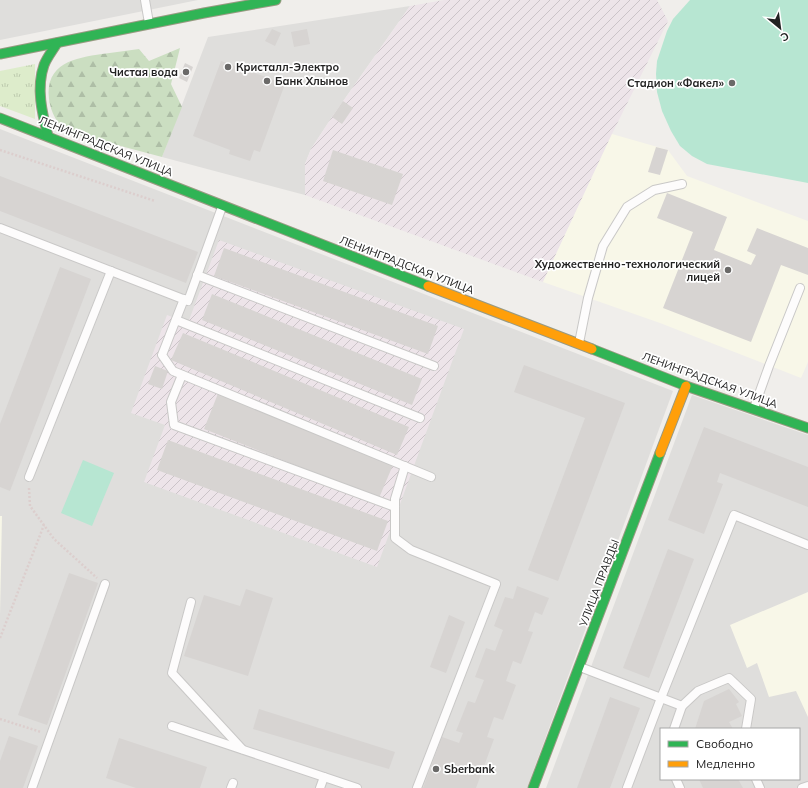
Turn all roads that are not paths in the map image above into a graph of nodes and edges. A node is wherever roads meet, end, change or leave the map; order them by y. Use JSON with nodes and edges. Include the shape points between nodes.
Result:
{"nodes":[{"id":1,"x":145,"y":0,"type":"edge"},
{"id":2,"x":276,"y":0,"type":"edge"},
{"id":3,"x":149,"y":24,"type":"junction"},
{"id":4,"x":57,"y":43,"type":"junction"},
{"id":5,"x":0,"y":54,"type":"edge"},
{"id":6,"x":0,"y":118,"type":"edge"},
{"id":7,"x":48,"y":136,"type":"junction"},
{"id":8,"x":682,"y":184,"type":"dead end"},
{"id":9,"x":222,"y":206,"type":"junction"},
{"id":10,"x":0,"y":228,"type":"edge"},
{"id":11,"x":111,"y":271,"type":"junction"},
{"id":12,"x":198,"y":275,"type":"junction"},
{"id":13,"x":800,"y":288,"type":"dead end"},
{"id":14,"x":184,"y":299,"type":"junction"},
{"id":15,"x":176,"y":320,"type":"junction"},
{"id":16,"x":579,"y":344,"type":"junction"},
{"id":17,"x":434,"y":366,"type":"dead end"},
{"id":18,"x":182,"y":375,"type":"junction"},
{"id":19,"x":686,"y":386,"type":"junction"},
{"id":20,"x":754,"y":409,"type":"junction"},
{"id":21,"x":420,"y":418,"type":"dead end"},
{"id":22,"x":808,"y":428,"type":"edge"},
{"id":23,"x":405,"y":466,"type":"junction"},
{"id":24,"x":431,"y":477,"type":"dead end"},
{"id":25,"x":29,"y":478,"type":"road end"},
{"id":26,"x":395,"y":507,"type":"junction"},
{"id":27,"x":808,"y":545,"type":"edge"},
{"id":28,"x":105,"y":584,"type":"road end"},
{"id":29,"x":191,"y":602,"type":"dead end"},
{"id":30,"x":580,"y":667,"type":"junction"},
{"id":31,"x":661,"y":698,"type":"junction"},
{"id":32,"x":682,"y":706,"type":"junction"},
{"id":33,"x":172,"y":726,"type":"dead end"},
{"id":34,"x":674,"y":728,"type":"edge"},
{"id":35,"x":746,"y":728,"type":"edge"},
{"id":36,"x":242,"y":750,"type":"junction"},
{"id":37,"x":324,"y":777,"type":"junction"},
{"id":38,"x":808,"y":786,"type":"edge"},
{"id":39,"x":32,"y":788,"type":"edge"},
{"id":40,"x":320,"y":788,"type":"edge"},
{"id":41,"x":357,"y":788,"type":"edge"},
{"id":42,"x":417,"y":788,"type":"edge"},
{"id":43,"x":533,"y":788,"type":"edge"},
{"id":44,"x":627,"y":788,"type":"edge"},
{"id":45,"x":802,"y":788,"type":"edge"}],
"edges":[{"from":1,"to":3,"type":"lane"},
{"from":2,"to":3,"type":"street"},
{"from":3,"to":4,"type":"street"},
{"from":4,"to":5,"type":"street"},
{"from":4,"to":7,"type":"street","via":[[45,63],[41,78],[40,99]]},
{"from":6,"to":7,"type":"street","name":"ЛЕНИНГРАДСКАЯ УЛИЦА"},
{"from":7,"to":9,"type":"street","name":"ЛЕНИНГРАДСКАЯ УЛИЦА"},
{"from":8,"to":16,"type":"lane","via":[[654,190],[627,207],[603,246],[588,298]]},
{"from":9,"to":12,"type":"lane"},
{"from":9,"to":16,"type":"street","name":"ЛЕНИНГРАДСКАЯ УЛИЦА"},
{"from":10,"to":11,"type":"lane"},
{"from":11,"to":14,"type":"lane"},
{"from":11,"to":25,"type":"lane"},
{"from":12,"to":14,"type":"lane","via":[[188,301]]},
{"from":12,"to":17,"type":"lane"},
{"from":13,"to":20,"type":"lane"},
{"from":14,"to":15,"type":"lane"},
{"from":15,"to":18,"type":"lane","via":[[162,355],[173,371]]},
{"from":15,"to":21,"type":"lane"},
{"from":16,"to":19,"type":"street","name":"ЛЕНИНГРАДСКАЯ УЛИЦА"},
{"from":18,"to":23,"type":"lane"},
{"from":18,"to":26,"type":"lane","via":[[171,402],[174,425]]},
{"from":19,"to":20,"type":"street","name":"ЛЕНИНГРАДСКАЯ УЛИЦА"},
{"from":19,"to":30,"type":"street","name":"УЛИЦА ПРАВДЫ"},
{"from":20,"to":22,"type":"street","name":"ЛЕНИНГРАДСКАЯ УЛИЦА"},
{"from":23,"to":24,"type":"lane"},
{"from":23,"to":26,"type":"lane"},
{"from":26,"to":42,"type":"lane","via":[[395,538],[411,550],[496,584]]},
{"from":27,"to":31,"type":"lane","via":[[734,515]]},
{"from":28,"to":39,"type":"lane"},
{"from":29,"to":36,"type":"lane","via":[[172,673]]},
{"from":30,"to":31,"type":"lane"},
{"from":30,"to":43,"type":"street","name":"УЛИЦА ПРАВДЫ"},
{"from":31,"to":32,"type":"lane"},
{"from":31,"to":44,"type":"lane"},
{"from":32,"to":34,"type":"lane"},
{"from":32,"to":35,"type":"lane","via":[[698,691],[729,678],[751,699]]},
{"from":33,"to":36,"type":"lane"},
{"from":36,"to":37,"type":"lane"},
{"from":37,"to":40,"type":"lane"},
{"from":37,"to":41,"type":"lane"},
{"from":38,"to":45,"type":"lane"}]}
